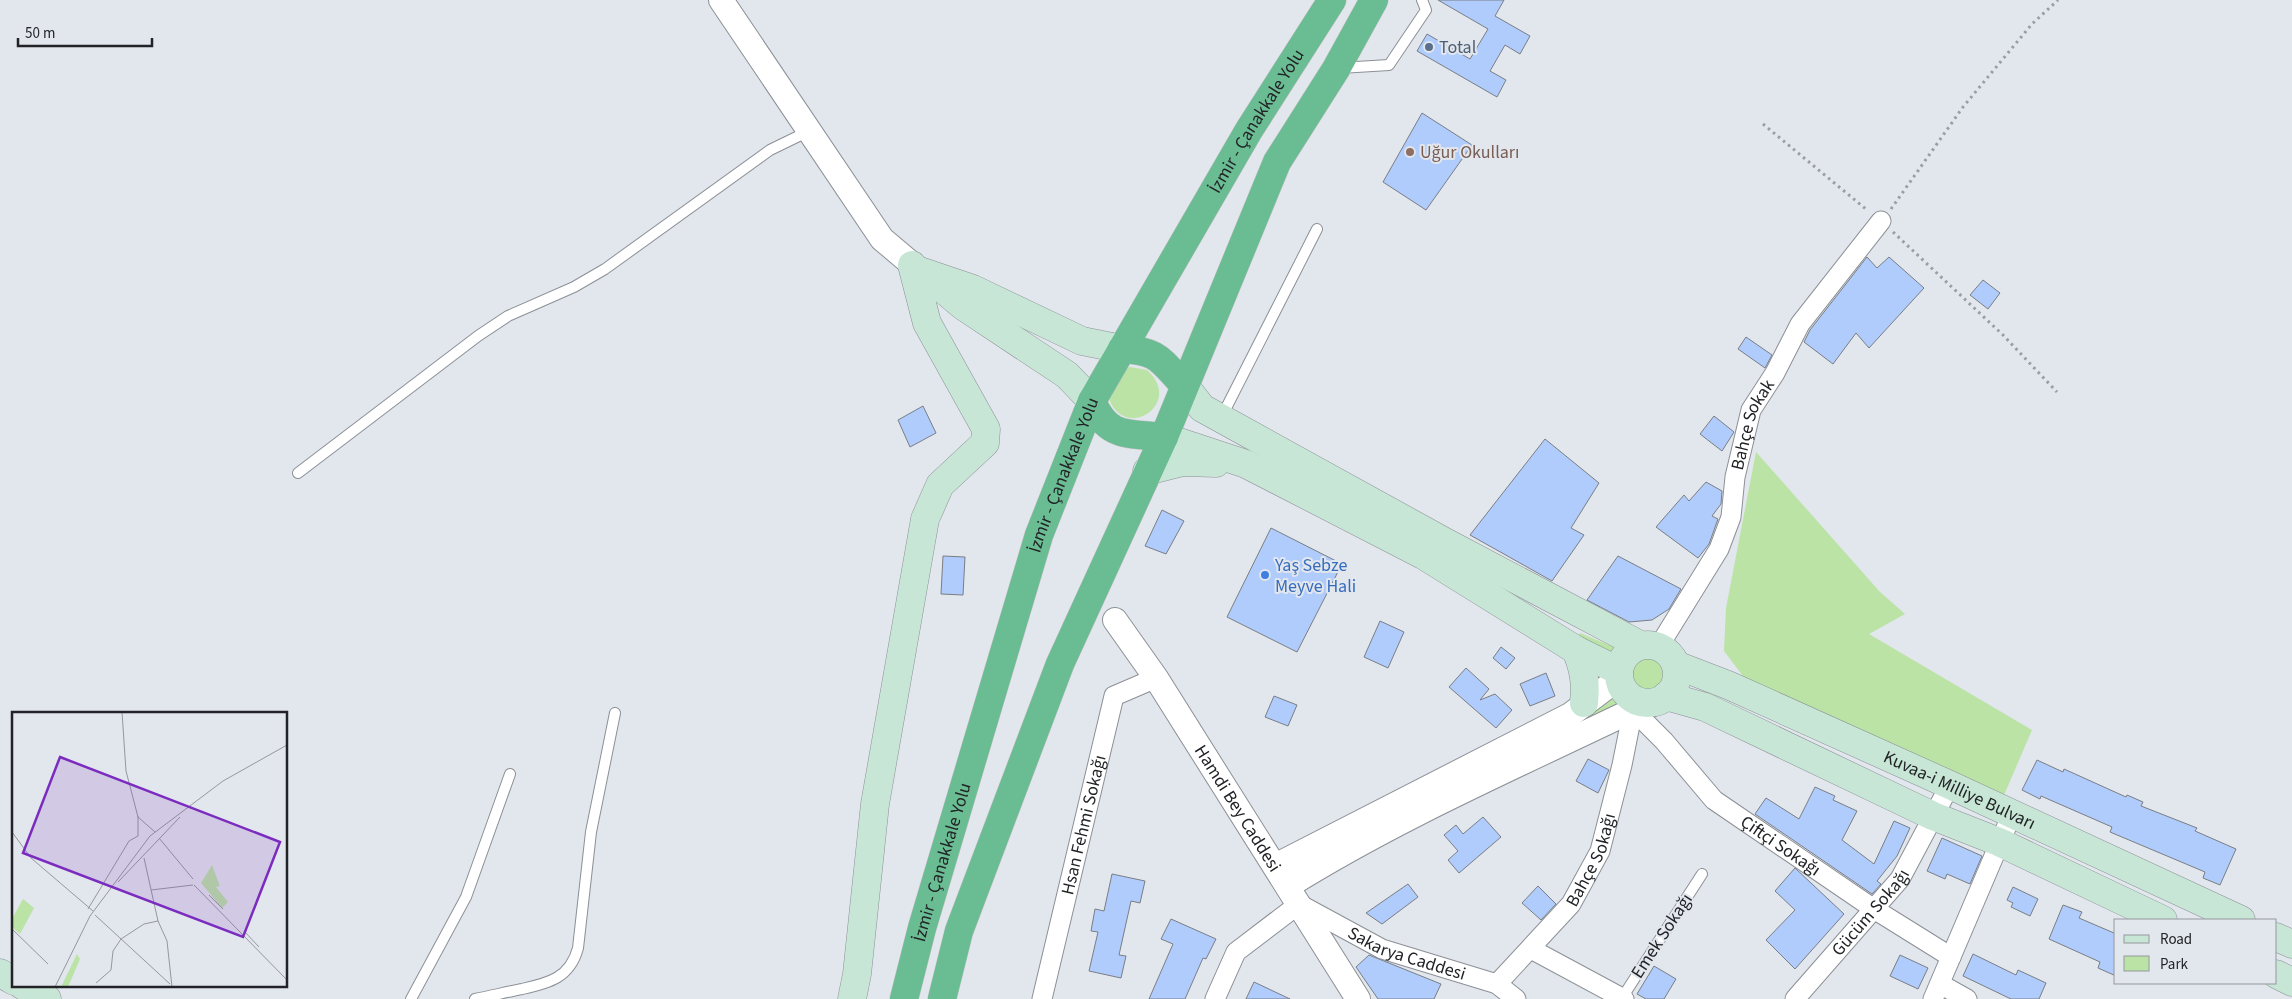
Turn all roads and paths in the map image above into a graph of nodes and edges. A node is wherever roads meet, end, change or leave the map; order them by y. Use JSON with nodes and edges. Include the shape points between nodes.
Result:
{"nodes":[{"id":1,"x":721,"y":0,"type":"edge"},
{"id":2,"x":1332,"y":0,"type":"edge"},
{"id":3,"x":1374,"y":0,"type":"edge"},
{"id":4,"x":1422,"y":0,"type":"edge"},
{"id":5,"x":2058,"y":0,"type":"edge"},
{"id":6,"x":1336,"y":68,"type":"junction"},
{"id":7,"x":1762,"y":124,"type":"dead end"},
{"id":8,"x":809,"y":130,"type":"junction"},
{"id":9,"x":1881,"y":221,"type":"junction"},
{"id":10,"x":1317,"y":229,"type":"dead end"},
{"id":11,"x":916,"y":268,"type":"junction"},
{"id":12,"x":964,"y":306,"type":"junction"},
{"id":13,"x":930,"y":330,"type":"junction"},
{"id":14,"x":1122,"y":349,"type":"junction"},
{"id":15,"x":1184,"y":385,"type":"junction"},
{"id":16,"x":2057,"y":392,"type":"dead end"},
{"id":17,"x":1092,"y":401,"type":"junction"},
{"id":18,"x":1221,"y":418,"type":"junction"},
{"id":19,"x":1164,"y":437,"type":"junction"},
{"id":20,"x":1246,"y":464,"type":"junction"},
{"id":21,"x":1147,"y":471,"type":"junction"},
{"id":22,"x":298,"y":473,"type":"dead end"},
{"id":23,"x":1115,"y":620,"type":"dead end"},
{"id":24,"x":1576,"y":650,"type":"junction"},
{"id":25,"x":1658,"y":652,"type":"junction"},
{"id":26,"x":1619,"y":675,"type":"junction"},
{"id":27,"x":1156,"y":678,"type":"junction"},
{"id":28,"x":1584,"y":703,"type":"junction"},
{"id":29,"x":1652,"y":703,"type":"junction"},
{"id":30,"x":615,"y":713,"type":"dead end"},
{"id":31,"x":510,"y":774,"type":"dead end"},
{"id":32,"x":1950,"y":785,"type":"junction"},
{"id":33,"x":2012,"y":814,"type":"junction"},
{"id":34,"x":1933,"y":816,"type":"junction"},
{"id":35,"x":1999,"y":842,"type":"junction"},
{"id":36,"x":1275,"y":866,"type":"junction"},
{"id":37,"x":1702,"y":874,"type":"dead end"},
{"id":38,"x":1293,"y":895,"type":"junction"},
{"id":39,"x":1874,"y":909,"type":"junction"},
{"id":40,"x":2161,"y":919,"type":"edge"},
{"id":41,"x":2238,"y":919,"type":"edge"},
{"id":42,"x":2277,"y":937,"type":"edge"},
{"id":43,"x":2292,"y":944,"type":"edge"},
{"id":44,"x":1532,"y":949,"type":"junction"},
{"id":45,"x":1951,"y":957,"type":"junction"},
{"id":46,"x":0,"y":973,"type":"edge"},
{"id":47,"x":2277,"y":974,"type":"edge"},
{"id":48,"x":12,"y":980,"type":"edge"},
{"id":49,"x":2292,"y":982,"type":"edge"},
{"id":50,"x":1498,"y":984,"type":"junction"},
{"id":51,"x":24,"y":986,"type":"edge"},
{"id":52,"x":1937,"y":992,"type":"edge"},
{"id":53,"x":1623,"y":998,"type":"edge"},
{"id":54,"x":47,"y":999,"type":"edge"},
{"id":55,"x":411,"y":999,"type":"edge"},
{"id":56,"x":475,"y":999,"type":"edge"},
{"id":57,"x":852,"y":999,"type":"edge"},
{"id":58,"x":904,"y":999,"type":"edge"},
{"id":59,"x":942,"y":999,"type":"edge"},
{"id":60,"x":1042,"y":999,"type":"edge"},
{"id":61,"x":1215,"y":999,"type":"edge"},
{"id":62,"x":1358,"y":999,"type":"edge"},
{"id":63,"x":1516,"y":999,"type":"edge"},
{"id":64,"x":1795,"y":999,"type":"edge"},
{"id":65,"x":1967,"y":999,"type":"edge"}],
"edges":[{"from":1,"to":8,"type":"street"},
{"from":2,"to":14,"type":"highway","name":"İzmir - Çanakkale Yolu","via":[[1250,130]]},
{"from":3,"to":6,"type":"highway","name":"İzmir - Çanakkale Yolu"},
{"from":4,"to":6,"type":"lane","via":[[1426,10],[1389,65]]},
{"from":5,"to":9,"type":"path","via":[[2032,24],[1963,108]]},
{"from":6,"to":15,"type":"highway","name":"İzmir - Çanakkale Yolu","via":[[1277,162]]},
{"from":7,"to":9,"type":"path"},
{"from":8,"to":11,"type":"street","via":[[882,239]]},
{"from":8,"to":22,"type":"lane","via":[[770,150],[605,269],[574,287],[508,316]]},
{"from":9,"to":16,"type":"path","via":[[2003,335]]},
{"from":9,"to":25,"type":"street","name":"Bahçe Sokak","via":[[1800,324],[1775,373],[1751,410],[1735,476],[1731,517],[1719,549]]},
{"from":10,"to":18,"type":"lane"},
{"from":11,"to":12,"type":"main road"},
{"from":11,"to":13,"type":"main road"},
{"from":11,"to":14,"type":"main road","via":[[973,289],[1082,341]]},
{"from":12,"to":13,"type":"main road","via":[[948,302],[938,305],[931,312]]},
{"from":12,"to":17,"type":"main road","via":[[1067,375]]},
{"from":13,"to":57,"type":"main road","via":[[986,429],[984,443],[940,485],[925,519],[876,804]]},
{"from":14,"to":15,"type":"highway","via":[[1152,354],[1164,361]]},
{"from":14,"to":17,"type":"highway","name":"İzmir - Çanakkale Yolu"},
{"from":15,"to":18,"type":"main road","name":"Kuvaa-i Milliye Bulvarı","via":[[1202,408]]},
{"from":15,"to":19,"type":"highway","name":"İzmir - Çanakkale Yolu"},
{"from":17,"to":19,"type":"highway","via":[[1105,424],[1116,431]]},
{"from":17,"to":58,"type":"highway","name":"İzmir - Çanakkale Yolu","via":[[1036,544]]},
{"from":18,"to":25,"type":"main road","name":"Kuvaa-i Milliye Bulvarı","via":[[1445,542]]},
{"from":19,"to":20,"type":"main road"},
{"from":19,"to":21,"type":"highway","name":"İzmir - Çanakkale Yolu"},
{"from":20,"to":21,"type":"main road","via":[[1183,462]]},
{"from":20,"to":24,"type":"main road","via":[[1423,555]]},
{"from":21,"to":59,"type":"highway","name":"İzmir - Çanakkale Yolu","via":[[1060,664],[959,931]]},
{"from":23,"to":27,"type":"street","name":"Hamdi Bey Caddesi"},
{"from":24,"to":26,"type":"main road"},
{"from":24,"to":28,"type":"main road","via":[[1584,669]]},
{"from":25,"to":26,"type":"main road","via":[[1625,655]]},
{"from":25,"to":29,"type":"main road","via":[[1676,682]]},
{"from":25,"to":32,"type":"main road","name":"Kuvaa-i Milliye Bulvarı"},
{"from":26,"to":28,"type":"street"},
{"from":26,"to":29,"type":"main road","via":[[1622,687],[1636,700]]},
{"from":27,"to":36,"type":"street","name":"Hamdi Bey Caddesi"},
{"from":27,"to":60,"type":"street","name":"Hsan Fehmi Sokağı","via":[[1114,696]]},
{"from":28,"to":36,"type":"street","via":[[1570,716]]},
{"from":29,"to":34,"type":"main road","name":"Kuvaa-i Milliye Bulvarı","via":[[1705,707]]},
{"from":29,"to":38,"type":"street","via":[[1423,811],[1321,866]]},
{"from":29,"to":39,"type":"street","name":"Çiftçi Sokağı","via":[[1664,741],[1714,800]]},
{"from":29,"to":44,"type":"street","name":"Bahçe Sokağı","via":[[1622,765],[1600,851],[1571,904]]},
{"from":30,"to":56,"type":"lane","via":[[591,832],[578,948],[572,965],[560,977],[546,984]]},
{"from":31,"to":55,"type":"lane","via":[[466,897]]},
{"from":32,"to":33,"type":"main road","name":"Kuvaa-i Milliye Bulvarı"},
{"from":32,"to":34,"type":"street","name":"Gücüm Sokağı"},
{"from":33,"to":35,"type":"street"},
{"from":33,"to":41,"type":"main road","name":"Kuvaa-i Milliye Bulvarı"},
{"from":34,"to":35,"type":"main road","name":"Kuvaa-i Milliye Bulvarı"},
{"from":34,"to":39,"type":"street","name":"Gücüm Sokağı","via":[[1900,880]]},
{"from":35,"to":40,"type":"main road","name":"Kuvaa-i Milliye Bulvarı"},
{"from":35,"to":45,"type":"street"},
{"from":36,"to":38,"type":"street","name":"Hamdi Bey Caddesi"},
{"from":37,"to":53,"type":"lane","name":"Emek Sokağı"},
{"from":38,"to":50,"type":"street","name":"Sakarya Caddesi","via":[[1382,949]]},
{"from":38,"to":61,"type":"street","via":[[1236,952]]},
{"from":38,"to":62,"type":"street","name":"Hamdi Bey Caddesi"},
{"from":39,"to":45,"type":"street","name":"Çiftçi Sokağı"},
{"from":39,"to":64,"type":"street","name":"Gücüm Sokağı"},
{"from":42,"to":43,"type":"main road"},
{"from":44,"to":50,"type":"street","name":"Bahçe Sokağı"},
{"from":44,"to":53,"type":"street"},
{"from":45,"to":52,"type":"street"},
{"from":46,"to":48,"type":"main road"},
{"from":47,"to":49,"type":"main road"},
{"from":50,"to":63,"type":"street","name":"Sakarya Caddesi"},
{"from":51,"to":54,"type":"main road"},
{"from":52,"to":65,"type":"street"}]}
